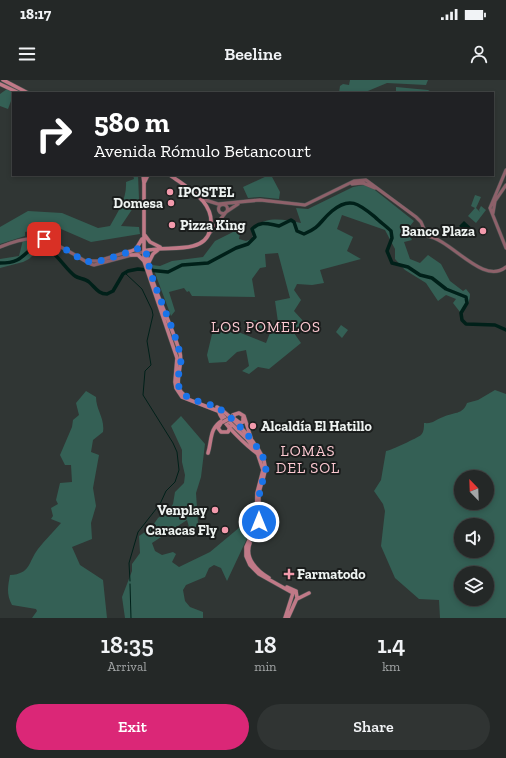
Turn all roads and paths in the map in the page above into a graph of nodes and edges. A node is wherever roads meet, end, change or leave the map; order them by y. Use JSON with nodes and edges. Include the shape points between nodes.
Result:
{"nodes":[{"id":1,"x":3,"y":80,"type":"edge"},
{"id":2,"x":0,"y":84,"type":"edge"},
{"id":3,"x":18,"y":92,"type":"edge"},
{"id":4,"x":26,"y":92,"type":"edge"},
{"id":5,"x":506,"y":170,"type":"edge"},
{"id":6,"x":143,"y":176,"type":"edge"},
{"id":7,"x":148,"y":176,"type":"edge"},
{"id":8,"x":171,"y":176,"type":"edge"},
{"id":9,"x":503,"y":177,"type":"junction"},
{"id":10,"x":506,"y":180,"type":"edge"},
{"id":11,"x":144,"y":183,"type":"junction"},
{"id":12,"x":505,"y":186,"type":"edge"},
{"id":13,"x":497,"y":190,"type":"junction"},
{"id":14,"x":202,"y":199,"type":"junction"},
{"id":15,"x":242,"y":202,"type":"junction"},
{"id":16,"x":223,"y":204,"type":"junction"},
{"id":17,"x":226,"y":212,"type":"junction"},
{"id":18,"x":492,"y":214,"type":"junction"},
{"id":19,"x":144,"y":234,"type":"junction"},
{"id":20,"x":209,"y":235,"type":"junction"},
{"id":21,"x":0,"y":247,"type":"edge"},
{"id":22,"x":163,"y":248,"type":"junction"},
{"id":23,"x":506,"y":248,"type":"edge"},
{"id":24,"x":144,"y":250,"type":"junction"},
{"id":25,"x":130,"y":253,"type":"junction"},
{"id":26,"x":146,"y":263,"type":"junction"},
{"id":27,"x":506,"y":267,"type":"edge"},
{"id":28,"x":154,"y":286,"type":"junction"},
{"id":29,"x":218,"y":411,"type":"junction"},
{"id":30,"x":225,"y":413,"type":"junction"},
{"id":31,"x":234,"y":416,"type":"junction"},
{"id":32,"x":223,"y":421,"type":"junction"},
{"id":33,"x":230,"y":427,"type":"junction"},
{"id":34,"x":252,"y":440,"type":"junction"},
{"id":35,"x":208,"y":453,"type":"dead end"},
{"id":36,"x":258,"y":454,"type":"junction"},
{"id":37,"x":294,"y":592,"type":"junction"},
{"id":38,"x":309,"y":593,"type":"dead end"},
{"id":39,"x":296,"y":600,"type":"junction"},
{"id":40,"x":286,"y":618,"type":"edge"}],
"edges":[{"from":1,"to":4,"type":"main road"},
{"from":2,"to":3,"type":"main road"},
{"from":5,"to":9,"type":"street"},
{"from":6,"to":11,"type":"main road"},
{"from":7,"to":11,"type":"main road"},
{"from":8,"to":14,"type":"main road"},
{"from":9,"to":10,"type":"street","via":[[503,180]]},
{"from":9,"to":13,"type":"street"},
{"from":11,"to":19,"type":"main road"},
{"from":12,"to":13,"type":"street","via":[[502,184]]},
{"from":12,"to":18,"type":"street","via":[[495,201]]},
{"from":13,"to":18,"type":"street","via":[[490,206]]},
{"from":14,"to":16,"type":"street","via":[[213,204]]},
{"from":14,"to":20,"type":"main road","via":[[211,215]]},
{"from":15,"to":16,"type":"street"},
{"from":15,"to":17,"type":"street"},
{"from":15,"to":27,"type":"street","via":[[264,200],[308,205],[354,181],[366,180],[416,217],[427,236],[441,241],[484,270],[494,272]]},
{"from":16,"to":17,"type":"street","via":[[227,207]]},
{"from":16,"to":17,"type":"street","via":[[219,206],[218,211],[222,214]]},
{"from":17,"to":20,"type":"street"},
{"from":18,"to":23,"type":"street"},
{"from":19,"to":22,"type":"main road","via":[[152,244]]},
{"from":19,"to":24,"type":"main road"},
{"from":19,"to":25,"type":"main road","via":[[136,249]]},
{"from":20,"to":22,"type":"main road","via":[[194,246]]},
{"from":21,"to":25,"type":"street","via":[[25,238],[44,239],[87,261],[95,262]]},
{"from":22,"to":24,"type":"main road"},
{"from":22,"to":26,"type":"main road","via":[[154,253]]},
{"from":24,"to":25,"type":"street"},
{"from":24,"to":26,"type":"main road"},
{"from":25,"to":26,"type":"main road","via":[[138,255]]},
{"from":26,"to":28,"type":"main road"},
{"from":28,"to":29,"type":"main road","via":[[177,358],[174,382],[177,390],[182,397]]},
{"from":28,"to":30,"type":"main road","via":[[181,355],[178,381],[180,389],[185,396],[213,405]]},
{"from":29,"to":33,"type":"main road"},
{"from":29,"to":36,"type":"main road","via":[[252,444]]},
{"from":30,"to":31,"type":"main road","via":[[239,423],[243,421],[241,415]]},
{"from":30,"to":34,"type":"main road"},
{"from":31,"to":32,"type":"main road","bridge":true},
{"from":31,"to":34,"type":"main road","via":[[239,413],[244,416]]},
{"from":32,"to":33,"type":"main road","via":[[218,426],[220,431],[228,432]]},
{"from":32,"to":35,"type":"main road","via":[[216,424],[212,431]]},
{"from":33,"to":36,"type":"main road"},
{"from":34,"to":37,"type":"main road","via":[[262,455],[266,469],[260,492],[259,522],[249,546],[249,555],[253,564],[262,573]]},
{"from":36,"to":37,"type":"main road","via":[[262,470],[257,492],[256,523],[245,554],[250,565],[259,574]]},
{"from":37,"to":39,"type":"main road"},
{"from":37,"to":40,"type":"main road"},
{"from":38,"to":39,"type":"main road"},
{"from":39,"to":40,"type":"main road"}]}
